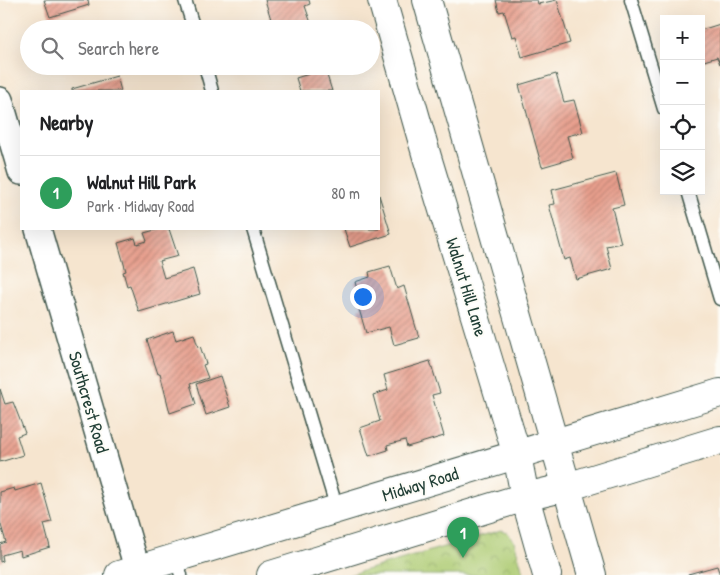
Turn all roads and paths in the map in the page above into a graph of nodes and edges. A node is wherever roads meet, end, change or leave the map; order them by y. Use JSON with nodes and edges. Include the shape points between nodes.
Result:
{"nodes":[{"id":1,"x":185,"y":0,"type":"edge"},
{"id":2,"x":414,"y":0,"type":"edge"},
{"id":3,"x":427,"y":0,"type":"edge"},
{"id":4,"x":631,"y":0,"type":"edge"},
{"id":5,"x":383,"y":4,"type":"edge"},
{"id":6,"x":191,"y":20,"type":"edge"},
{"id":7,"x":208,"y":75,"type":"edge"},
{"id":8,"x":212,"y":90,"type":"edge"},
{"id":9,"x":0,"y":100,"type":"edge"},
{"id":10,"x":663,"y":105,"type":"edge"},
{"id":11,"x":20,"y":169,"type":"edge"},
{"id":12,"x":689,"y":195,"type":"edge"},
{"id":13,"x":38,"y":230,"type":"edge"},
{"id":14,"x":253,"y":230,"type":"edge"},
{"id":15,"x":720,"y":299,"type":"edge"},
{"id":16,"x":720,"y":393,"type":"edge"},
{"id":17,"x":720,"y":440,"type":"edge"},
{"id":18,"x":554,"y":443,"type":"junction"},
{"id":19,"x":517,"y":455,"type":"junction"},
{"id":20,"x":567,"y":487,"type":"junction"},
{"id":21,"x":525,"y":497,"type":"junction"},
{"id":22,"x":337,"y":509,"type":"junction"},
{"id":23,"x":179,"y":566,"type":"edge"},
{"id":24,"x":132,"y":573,"type":"edge"},
{"id":25,"x":272,"y":575,"type":"edge"},
{"id":26,"x":547,"y":575,"type":"edge"},
{"id":27,"x":592,"y":575,"type":"edge"}],
"edges":[{"from":1,"to":6,"type":"lane"},
{"from":2,"to":5,"type":"main road"},
{"from":3,"to":18,"type":"main road"},
{"from":4,"to":10,"type":"lane"},
{"from":5,"to":19,"type":"main road","name":"Walnut Hill Lane"},
{"from":7,"to":8,"type":"lane"},
{"from":9,"to":11,"type":"street"},
{"from":12,"to":15,"type":"lane"},
{"from":13,"to":24,"type":"street","name":"Southcrest Road"},
{"from":14,"to":22,"type":"lane"},
{"from":16,"to":18,"type":"main road","name":"Midway Road"},
{"from":17,"to":20,"type":"main road"},
{"from":18,"to":19,"type":"main road","name":"Midway Road"},
{"from":18,"to":20,"type":"main road"},
{"from":19,"to":21,"type":"main road","name":"Walnut Hill Lane"},
{"from":19,"to":22,"type":"main road","name":"Midway Road"},
{"from":20,"to":21,"type":"main road"},
{"from":20,"to":27,"type":"main road"},
{"from":21,"to":25,"type":"main road"},
{"from":21,"to":26,"type":"main road","name":"Walnut Hill Lane"},
{"from":22,"to":23,"type":"main road","name":"Midway Road"},
{"from":23,"to":24,"type":"main road","name":"Midway Road"}]}
